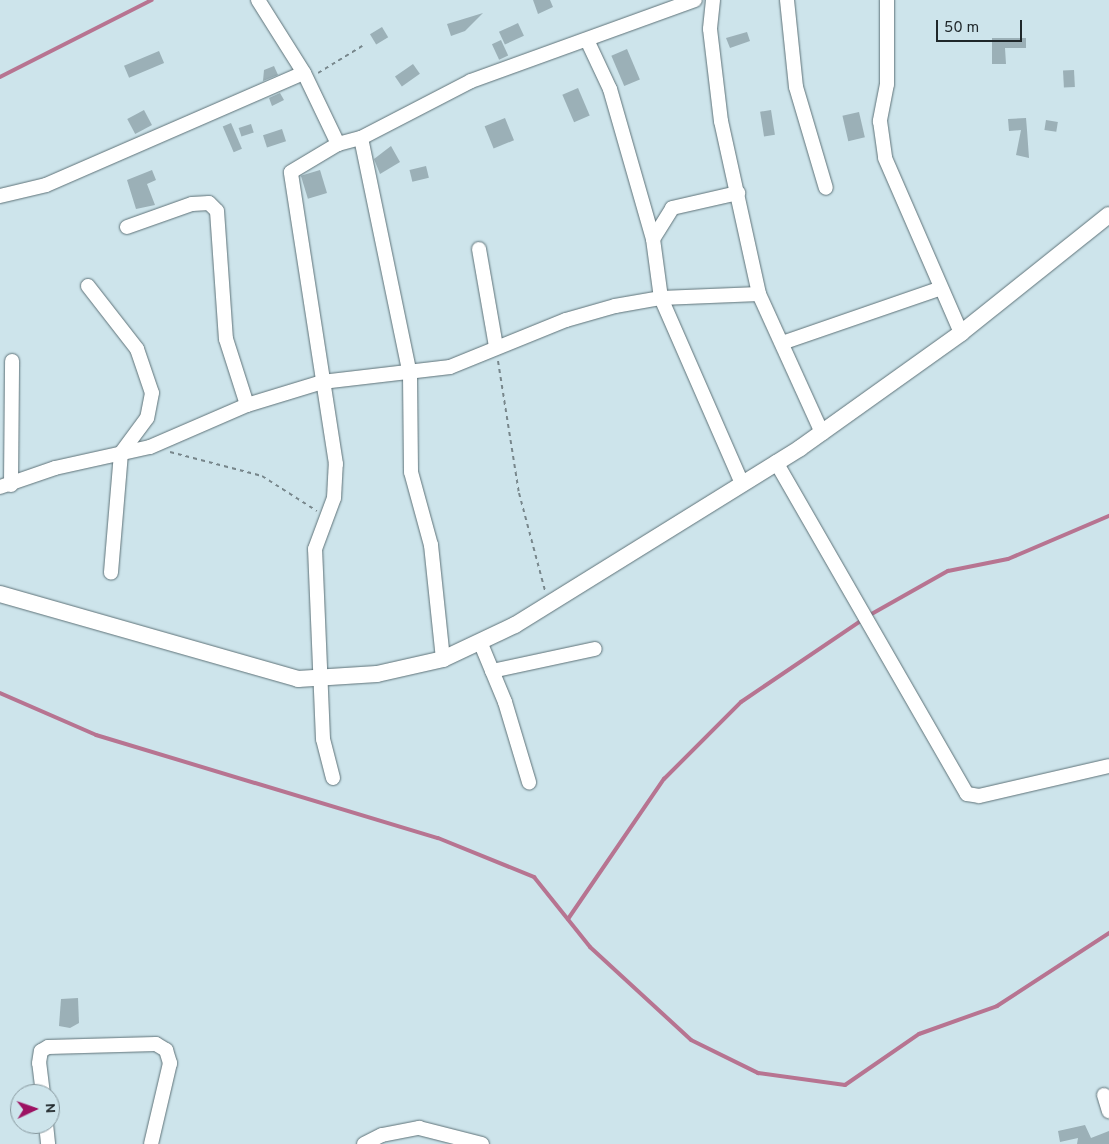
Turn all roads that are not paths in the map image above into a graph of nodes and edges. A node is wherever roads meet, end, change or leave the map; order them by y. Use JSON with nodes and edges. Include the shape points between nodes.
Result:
{"nodes":[{"id":1,"x":258,"y":0,"type":"edge"},
{"id":2,"x":695,"y":0,"type":"edge"},
{"id":3,"x":713,"y":0,"type":"edge"},
{"id":4,"x":787,"y":0,"type":"edge"},
{"id":5,"x":887,"y":0,"type":"edge"},
{"id":6,"x":587,"y":40,"type":"junction"},
{"id":7,"x":306,"y":76,"type":"junction"},
{"id":8,"x":361,"y":138,"type":"junction"},
{"id":9,"x":338,"y":144,"type":"junction"},
{"id":10,"x":826,"y":188,"type":"dead end"},
{"id":11,"x":738,"y":193,"type":"junction"},
{"id":12,"x":0,"y":196,"type":"edge"},
{"id":13,"x":1109,"y":216,"type":"edge"},
{"id":14,"x":127,"y":227,"type":"dead end"},
{"id":15,"x":654,"y":239,"type":"junction"},
{"id":16,"x":478,"y":249,"type":"dead end"},
{"id":17,"x":88,"y":286,"type":"dead end"},
{"id":18,"x":940,"y":289,"type":"junction"},
{"id":19,"x":759,"y":294,"type":"junction"},
{"id":20,"x":661,"y":298,"type":"junction"},
{"id":21,"x":961,"y":333,"type":"junction"},
{"id":22,"x":782,"y":343,"type":"junction"},
{"id":23,"x":496,"y":346,"type":"junction"},
{"id":24,"x":12,"y":361,"type":"dead end"},
{"id":25,"x":410,"y":375,"type":"junction"},
{"id":26,"x":322,"y":382,"type":"junction"},
{"id":27,"x":247,"y":406,"type":"junction"},
{"id":28,"x":822,"y":433,"type":"junction"},
{"id":29,"x":121,"y":452,"type":"junction"},
{"id":30,"x":776,"y":462,"type":"junction"},
{"id":31,"x":742,"y":483,"type":"junction"},
{"id":32,"x":5,"y":486,"type":"edge"},
{"id":33,"x":111,"y":573,"type":"dead end"},
{"id":34,"x":0,"y":594,"type":"edge"},
{"id":35,"x":481,"y":644,"type":"junction"},
{"id":36,"x":595,"y":649,"type":"dead end"},
{"id":37,"x":443,"y":660,"type":"junction"},
{"id":38,"x":492,"y":671,"type":"junction"},
{"id":39,"x":320,"y":678,"type":"junction"},
{"id":40,"x":1109,"y":766,"type":"edge"},
{"id":41,"x":332,"y":778,"type":"dead end"},
{"id":42,"x":529,"y":782,"type":"dead end"},
{"id":43,"x":42,"y":1084,"type":"edge"},
{"id":44,"x":1104,"y":1095,"type":"dead end"},
{"id":45,"x":1109,"y":1111,"type":"edge"},
{"id":46,"x":151,"y":1144,"type":"edge"},
{"id":47,"x":364,"y":1144,"type":"edge"},
{"id":48,"x":482,"y":1144,"type":"edge"}],
"edges":[{"from":1,"to":7,"type":"street"},
{"from":2,"to":6,"type":"street"},
{"from":3,"to":11,"type":"street","via":[[710,29],[721,121]]},
{"from":4,"to":10,"type":"street","via":[[800,104]]},
{"from":5,"to":18,"type":"street","via":[[886,84],[880,121],[885,158]]},
{"from":6,"to":8,"type":"street","via":[[471,81]]},
{"from":6,"to":15,"type":"street","via":[[610,89]]},
{"from":7,"to":9,"type":"street"},
{"from":7,"to":12,"type":"street","via":[[46,185]]},
{"from":8,"to":9,"type":"street"},
{"from":8,"to":25,"type":"street"},
{"from":9,"to":26,"type":"street","via":[[297,166],[290,181]]},
{"from":11,"to":15,"type":"street","via":[[672,208]]},
{"from":11,"to":19,"type":"street"},
{"from":13,"to":21,"type":"street"},
{"from":14,"to":27,"type":"street","via":[[192,204],[209,203],[217,211],[226,339]]},
{"from":15,"to":20,"type":"street"},
{"from":16,"to":23,"type":"street"},
{"from":17,"to":29,"type":"street","via":[[128,334],[150,382],[152,404],[147,418]]},
{"from":18,"to":21,"type":"street"},
{"from":18,"to":22,"type":"street"},
{"from":19,"to":20,"type":"street"},
{"from":19,"to":22,"type":"street"},
{"from":20,"to":23,"type":"street","via":[[566,320]]},
{"from":20,"to":31,"type":"street"},
{"from":21,"to":28,"type":"street"},
{"from":22,"to":28,"type":"street"},
{"from":23,"to":25,"type":"street","via":[[450,367]]},
{"from":24,"to":32,"type":"street"},
{"from":25,"to":26,"type":"street"},
{"from":25,"to":37,"type":"street","via":[[411,472],[431,545]]},
{"from":26,"to":27,"type":"street"},
{"from":26,"to":39,"type":"street","via":[[336,464],[334,498],[315,549]]},
{"from":27,"to":29,"type":"street","via":[[150,447]]},
{"from":28,"to":30,"type":"street"},
{"from":29,"to":32,"type":"street","via":[[54,468]]},
{"from":29,"to":33,"type":"street"},
{"from":30,"to":31,"type":"street"},
{"from":30,"to":40,"type":"street","via":[[967,794],[980,796]]},
{"from":31,"to":35,"type":"street"},
{"from":34,"to":39,"type":"street","via":[[298,679]]},
{"from":35,"to":37,"type":"street"},
{"from":35,"to":38,"type":"street"},
{"from":36,"to":38,"type":"street"},
{"from":37,"to":39,"type":"street","via":[[377,674]]},
{"from":38,"to":42,"type":"street"},
{"from":39,"to":41,"type":"street","via":[[323,739]]},
{"from":43,"to":46,"type":"street","via":[[41,1051],[48,1047],[156,1044],[166,1050],[170,1063]]},
{"from":44,"to":45,"type":"street"},
{"from":47,"to":48,"type":"street","via":[[382,1134],[419,1128]]}]}
